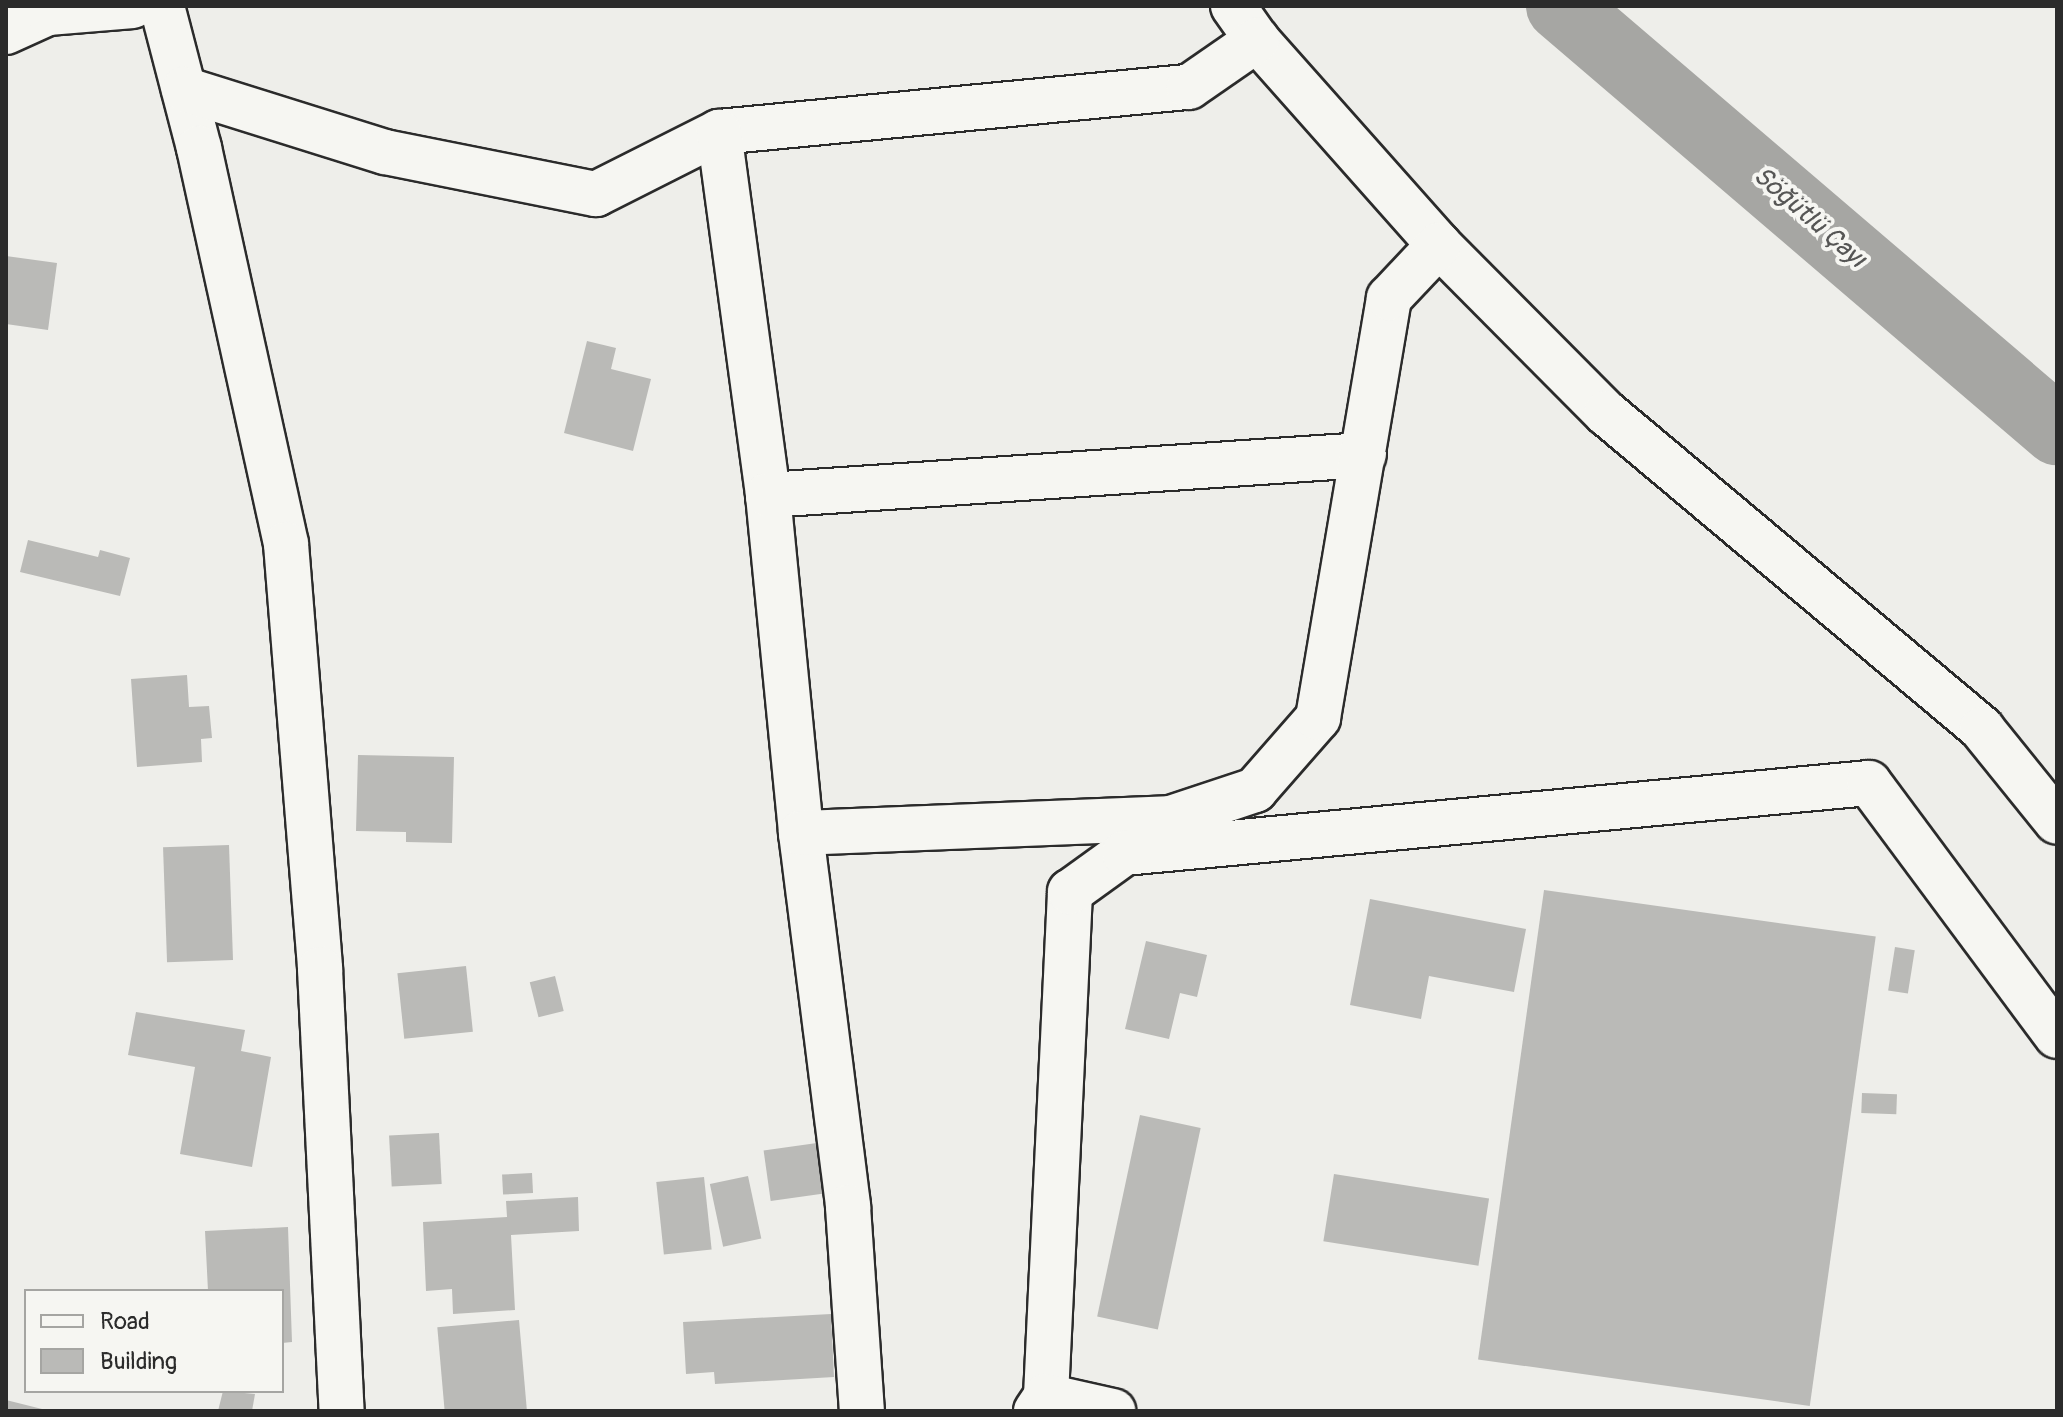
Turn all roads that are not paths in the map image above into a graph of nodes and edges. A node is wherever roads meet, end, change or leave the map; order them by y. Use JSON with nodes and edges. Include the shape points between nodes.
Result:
{"nodes":[{"id":1,"x":133,"y":6,"type":"edge"},
{"id":2,"x":162,"y":6,"type":"edge"},
{"id":3,"x":1245,"y":23,"type":"edge"},
{"id":4,"x":6,"y":32,"type":"edge"},
{"id":5,"x":184,"y":89,"type":"junction"},
{"id":6,"x":719,"y":132,"type":"junction"},
{"id":7,"x":1439,"y":245,"type":"junction"},
{"id":8,"x":1364,"y":455,"type":"junction"},
{"id":9,"x":768,"y":495,"type":"junction"},
{"id":10,"x":2057,"y":822,"type":"edge"},
{"id":11,"x":801,"y":833,"type":"junction"},
{"id":12,"x":2057,"y":1036,"type":"edge"},
{"id":13,"x":1041,"y":1403,"type":"edge"},
{"id":14,"x":342,"y":1411,"type":"edge"},
{"id":15,"x":862,"y":1411,"type":"edge"},
{"id":16,"x":1113,"y":1411,"type":"edge"}],
"edges":[{"from":1,"to":4,"type":"street","via":[[48,13]]},
{"from":2,"to":5,"type":"street"},
{"from":3,"to":6,"type":"street","via":[[1189,87]]},
{"from":3,"to":7,"type":"street"},
{"from":5,"to":6,"type":"street","via":[[385,152],[596,194]]},
{"from":5,"to":14,"type":"street","via":[[286,544],[320,969]]},
{"from":6,"to":9,"type":"street"},
{"from":7,"to":8,"type":"street","via":[[1389,298]]},
{"from":7,"to":10,"type":"street","via":[[1606,413],[1982,729]]},
{"from":8,"to":9,"type":"street"},
{"from":8,"to":11,"type":"street","via":[[1318,718],[1255,790],[1171,818]]},
{"from":9,"to":11,"type":"street"},
{"from":11,"to":15,"type":"street","via":[[848,1207]]},
{"from":12,"to":13,"type":"street","via":[[1869,783],[1124,853],[1070,892]]},
{"from":13,"to":16,"type":"street"}]}
